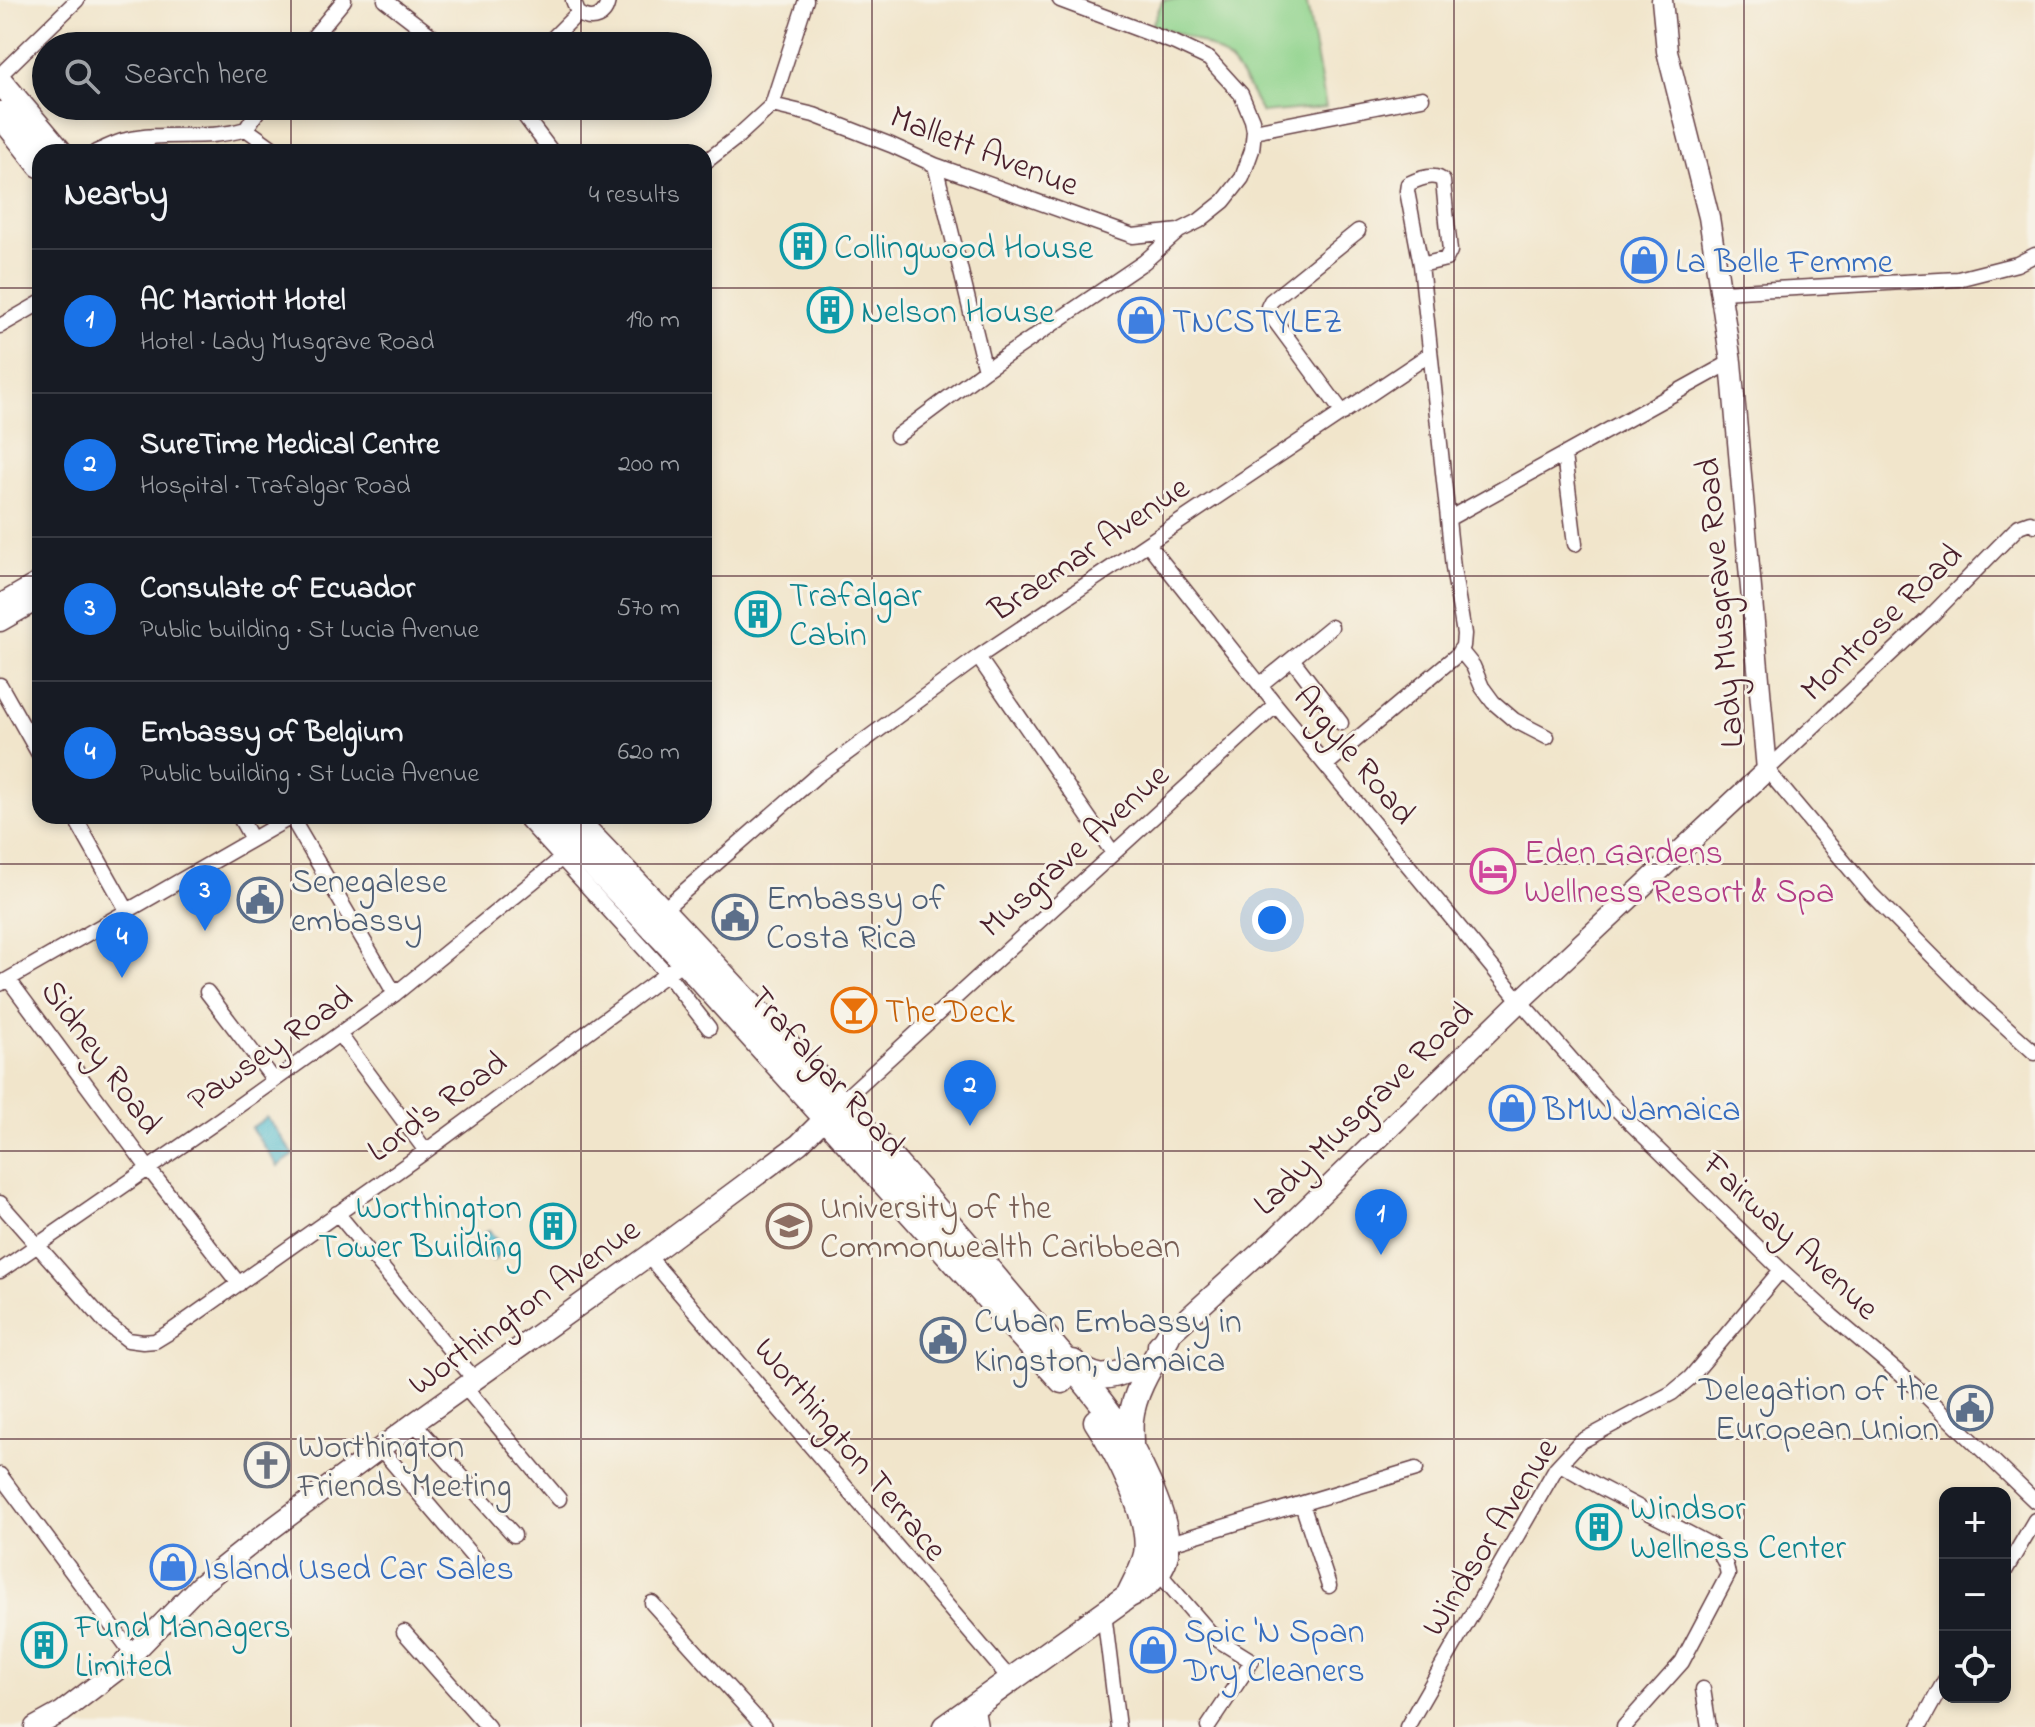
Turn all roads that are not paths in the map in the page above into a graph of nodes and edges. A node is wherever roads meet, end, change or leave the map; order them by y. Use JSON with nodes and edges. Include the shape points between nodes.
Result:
{"nodes":[{"id":1,"x":77,"y":0,"type":"edge"},
{"id":2,"x":344,"y":0,"type":"edge"},
{"id":3,"x":385,"y":0,"type":"edge"},
{"id":4,"x":608,"y":0,"type":"edge"},
{"id":5,"x":806,"y":0,"type":"edge"},
{"id":6,"x":1060,"y":0,"type":"edge"},
{"id":7,"x":1662,"y":0,"type":"edge"},
{"id":8,"x":575,"y":7,"type":"edge"},
{"id":9,"x":44,"y":32,"type":"edge"},
{"id":10,"x":318,"y":32,"type":"edge"},
{"id":11,"x":427,"y":32,"type":"edge"},
{"id":12,"x":556,"y":32,"type":"edge"},
{"id":13,"x":32,"y":44,"type":"edge"},
{"id":14,"x":0,"y":75,"type":"edge"},
{"id":15,"x":0,"y":81,"type":"edge"},
{"id":16,"x":1422,"y":98,"type":"dead end"},
{"id":17,"x":772,"y":105,"type":"junction"},
{"id":18,"x":0,"y":114,"type":"edge"},
{"id":19,"x":32,"y":119,"type":"edge"},
{"id":20,"x":33,"y":120,"type":"edge"},
{"id":21,"x":252,"y":120,"type":"edge"},
{"id":22,"x":528,"y":120,"type":"edge"},
{"id":23,"x":246,"y":129,"type":"junction"},
{"id":24,"x":1254,"y":131,"type":"junction"},
{"id":25,"x":160,"y":136,"type":"junction"},
{"id":26,"x":53,"y":144,"type":"edge"},
{"id":27,"x":115,"y":144,"type":"edge"},
{"id":28,"x":144,"y":144,"type":"edge"},
{"id":29,"x":267,"y":144,"type":"edge"},
{"id":30,"x":546,"y":144,"type":"edge"},
{"id":31,"x":32,"y":155,"type":"edge"},
{"id":32,"x":712,"y":157,"type":"edge"},
{"id":33,"x":935,"y":165,"type":"junction"},
{"id":34,"x":1179,"y":231,"type":"junction"},
{"id":35,"x":1358,"y":231,"type":"dead end"},
{"id":36,"x":2035,"y":255,"type":"edge"},
{"id":37,"x":1421,"y":265,"type":"junction"},
{"id":38,"x":1721,"y":292,"type":"junction"},
{"id":39,"x":32,"y":308,"type":"edge"},
{"id":40,"x":0,"y":326,"type":"edge"},
{"id":41,"x":1430,"y":354,"type":"junction"},
{"id":42,"x":1731,"y":362,"type":"junction"},
{"id":43,"x":985,"y":370,"type":"junction"},
{"id":44,"x":1343,"y":413,"type":"junction"},
{"id":45,"x":897,"y":436,"type":"dead end"},
{"id":46,"x":1564,"y":455,"type":"junction"},
{"id":47,"x":1448,"y":519,"type":"junction"},
{"id":48,"x":2035,"y":525,"type":"edge"},
{"id":49,"x":1148,"y":544,"type":"junction"},
{"id":50,"x":1575,"y":544,"type":"dead end"},
{"id":51,"x":32,"y":587,"type":"edge"},
{"id":52,"x":32,"y":603,"type":"edge"},
{"id":53,"x":0,"y":605,"type":"edge"},
{"id":54,"x":0,"y":621,"type":"edge"},
{"id":55,"x":1331,"y":627,"type":"dead end"},
{"id":56,"x":1460,"y":650,"type":"junction"},
{"id":57,"x":978,"y":657,"type":"junction"},
{"id":58,"x":1292,"y":659,"type":"junction"},
{"id":59,"x":0,"y":685,"type":"edge"},
{"id":60,"x":1260,"y":685,"type":"junction"},
{"id":61,"x":1276,"y":705,"type":"junction"},
{"id":62,"x":1341,"y":723,"type":"dead end"},
{"id":63,"x":1547,"y":737,"type":"dead end"},
{"id":64,"x":32,"y":742,"type":"edge"},
{"id":65,"x":1326,"y":765,"type":"junction"},
{"id":66,"x":1767,"y":770,"type":"junction"},
{"id":67,"x":78,"y":824,"type":"edge"},
{"id":68,"x":244,"y":824,"type":"edge"},
{"id":69,"x":278,"y":824,"type":"edge"},
{"id":70,"x":297,"y":824,"type":"edge"},
{"id":71,"x":530,"y":824,"type":"edge"},
{"id":72,"x":553,"y":824,"type":"edge"},
{"id":73,"x":580,"y":824,"type":"edge"},
{"id":74,"x":252,"y":839,"type":"junction"},
{"id":75,"x":1113,"y":853,"type":"junction"},
{"id":76,"x":562,"y":858,"type":"junction"},
{"id":77,"x":663,"y":910,"type":"junction"},
{"id":78,"x":128,"y":912,"type":"junction"},
{"id":79,"x":676,"y":968,"type":"junction"},
{"id":80,"x":5,"y":982,"type":"edge"},
{"id":81,"x":207,"y":992,"type":"dead end"},
{"id":82,"x":395,"y":994,"type":"junction"},
{"id":83,"x":1520,"y":1001,"type":"junction"},
{"id":84,"x":709,"y":1028,"type":"dead end"},
{"id":85,"x":339,"y":1034,"type":"junction"},
{"id":86,"x":2035,"y":1053,"type":"edge"},
{"id":87,"x":274,"y":1080,"type":"junction"},
{"id":88,"x":833,"y":1110,"type":"junction"},
{"id":89,"x":426,"y":1151,"type":"junction"},
{"id":90,"x":148,"y":1168,"type":"junction"},
{"id":91,"x":0,"y":1203,"type":"edge"},
{"id":92,"x":337,"y":1213,"type":"junction"},
{"id":93,"x":38,"y":1244,"type":"junction"},
{"id":94,"x":648,"y":1256,"type":"junction"},
{"id":95,"x":1781,"y":1270,"type":"junction"},
{"id":96,"x":0,"y":1271,"type":"edge"},
{"id":97,"x":239,"y":1284,"type":"junction"},
{"id":98,"x":1168,"y":1336,"type":"junction"},
{"id":99,"x":1053,"y":1345,"type":"junction"},
{"id":100,"x":1131,"y":1369,"type":"junction"},
{"id":101,"x":469,"y":1383,"type":"junction"},
{"id":102,"x":1092,"y":1403,"type":"junction"},
{"id":103,"x":414,"y":1423,"type":"junction"},
{"id":104,"x":1131,"y":1446,"type":"junction"},
{"id":105,"x":380,"y":1448,"type":"junction"},
{"id":106,"x":1560,"y":1464,"type":"junction"},
{"id":107,"x":1416,"y":1469,"type":"dead end"},
{"id":108,"x":0,"y":1475,"type":"edge"},
{"id":109,"x":559,"y":1499,"type":"dead end"},
{"id":110,"x":2035,"y":1501,"type":"edge"},
{"id":111,"x":1302,"y":1504,"type":"junction"},
{"id":112,"x":2035,"y":1520,"type":"edge"},
{"id":113,"x":514,"y":1535,"type":"dead end"},
{"id":114,"x":1167,"y":1544,"type":"junction"},
{"id":115,"x":2011,"y":1561,"type":"edge"},
{"id":116,"x":478,"y":1563,"type":"dead end"},
{"id":117,"x":1158,"y":1572,"type":"junction"},
{"id":118,"x":1329,"y":1586,"type":"dead end"},
{"id":119,"x":1128,"y":1596,"type":"junction"},
{"id":120,"x":652,"y":1603,"type":"dead end"},
{"id":121,"x":1104,"y":1613,"type":"junction"},
{"id":122,"x":404,"y":1632,"type":"dead end"},
{"id":123,"x":132,"y":1653,"type":"junction"},
{"id":124,"x":1010,"y":1679,"type":"junction"},
{"id":125,"x":1703,"y":1689,"type":"dead end"},
{"id":126,"x":1939,"y":1691,"type":"edge"},
{"id":127,"x":978,"y":1716,"type":"edge"},
{"id":128,"x":35,"y":1727,"type":"edge"},
{"id":129,"x":488,"y":1727,"type":"edge"},
{"id":130,"x":764,"y":1727,"type":"edge"},
{"id":131,"x":945,"y":1727,"type":"edge"},
{"id":132,"x":1118,"y":1727,"type":"edge"},
{"id":133,"x":1208,"y":1727,"type":"edge"},
{"id":134,"x":1407,"y":1727,"type":"edge"},
{"id":135,"x":1624,"y":1727,"type":"edge"},
{"id":136,"x":1709,"y":1727,"type":"edge"},
{"id":137,"x":1919,"y":1727,"type":"edge"}],
"edges":[{"from":1,"to":9,"type":"street"},
{"from":2,"to":10,"type":"street"},
{"from":3,"to":11,"type":"street"},
{"from":4,"to":8,"type":"street","via":[[605,11],[595,18]]},
{"from":5,"to":17,"type":"street"},
{"from":6,"to":24,"type":"street","via":[[1209,59],[1241,94]]},
{"from":7,"to":38,"type":"main road","name":"Lady Musgrave Road","via":[[1667,51],[1709,217]]},
{"from":8,"to":12,"type":"street"},
{"from":13,"to":14,"type":"street"},
{"from":15,"to":19,"type":"main road"},
{"from":16,"to":24,"type":"street"},
{"from":17,"to":32,"type":"street"},
{"from":17,"to":33,"type":"street","name":"Mallett Avenue","via":[[814,115]]},
{"from":18,"to":31,"type":"main road"},
{"from":20,"to":26,"type":"main road"},
{"from":21,"to":23,"type":"street"},
{"from":22,"to":30,"type":"street"},
{"from":23,"to":25,"type":"street"},
{"from":23,"to":29,"type":"street"},
{"from":24,"to":34,"type":"street","via":[[1242,178],[1224,201]]},
{"from":25,"to":27,"type":"street"},
{"from":25,"to":28,"type":"street"},
{"from":33,"to":34,"type":"street","name":"Mallett Avenue","via":[[1133,236]]},
{"from":33,"to":43,"type":"street"},
{"from":34,"to":43,"type":"street","via":[[1144,262]]},
{"from":35,"to":44,"type":"street","via":[[1268,307]]},
{"from":36,"to":38,"type":"street","via":[[1958,279]]},
{"from":37,"to":37,"type":"street","via":[[1408,184],[1439,177],[1450,251],[1446,259]]},
{"from":37,"to":41,"type":"street"},
{"from":38,"to":42,"type":"main road","name":"Lady Musgrave Road"},
{"from":39,"to":40,"type":"street"},
{"from":41,"to":44,"type":"street","name":"Braemar Avenue"},
{"from":41,"to":47,"type":"street"},
{"from":42,"to":46,"type":"street"},
{"from":42,"to":66,"type":"main road","name":"Lady Musgrave Road"},
{"from":43,"to":45,"type":"street"},
{"from":44,"to":49,"type":"street","name":"Braemar Avenue"},
{"from":46,"to":47,"type":"street"},
{"from":46,"to":50,"type":"street"},
{"from":47,"to":56,"type":"street","via":[[1464,634]]},
{"from":48,"to":66,"type":"street","name":"Montrose Road","via":[[2019,526]]},
{"from":49,"to":57,"type":"street","name":"Braemar Avenue"},
{"from":49,"to":60,"type":"street","name":"Argyle Road"},
{"from":51,"to":53,"type":"main road"},
{"from":52,"to":54,"type":"main road"},
{"from":55,"to":58,"type":"street"},
{"from":56,"to":63,"type":"street","via":[[1493,702]]},
{"from":56,"to":65,"type":"street"},
{"from":57,"to":75,"type":"street"},
{"from":57,"to":77,"type":"street","name":"Braemar Avenue","via":[[816,776]]},
{"from":58,"to":60,"type":"street"},
{"from":58,"to":62,"type":"street"},
{"from":59,"to":64,"type":"street"},
{"from":60,"to":61,"type":"street","name":"Argyle Road"},
{"from":61,"to":65,"type":"street","name":"Argyle Road"},
{"from":61,"to":75,"type":"street","name":"Musgrave Avenue"},
{"from":65,"to":83,"type":"street","name":"Argyle Road"},
{"from":66,"to":83,"type":"main road","name":"Lady Musgrave Road"},
{"from":66,"to":86,"type":"street","via":[[1871,894]]},
{"from":67,"to":78,"type":"street"},
{"from":68,"to":74,"type":"street"},
{"from":69,"to":74,"type":"street"},
{"from":70,"to":82,"type":"street"},
{"from":71,"to":76,"type":"street"},
{"from":72,"to":79,"type":"main road","name":"Trafalgar Road"},
{"from":73,"to":77,"type":"main road","name":"Trafalgar Road"},
{"from":74,"to":78,"type":"street"},
{"from":75,"to":88,"type":"street","name":"Musgrave Avenue"},
{"from":76,"to":79,"type":"street"},
{"from":76,"to":82,"type":"street","name":"Pawsey Road"},
{"from":77,"to":88,"type":"main road","name":"Trafalgar Road"},
{"from":78,"to":80,"type":"street"},
{"from":79,"to":84,"type":"street"},
{"from":79,"to":88,"type":"main road","name":"Trafalgar Road"},
{"from":79,"to":89,"type":"street","name":"Lord's Road"},
{"from":80,"to":90,"type":"street","name":"Sidney Road"},
{"from":81,"to":87,"type":"street"},
{"from":82,"to":85,"type":"street","name":"Pawsey Road"},
{"from":83,"to":95,"type":"street","name":"Fairway Avenue","via":[[1606,1099]]},
{"from":83,"to":98,"type":"main road","name":"Lady Musgrave Road"},
{"from":85,"to":87,"type":"street","name":"Pawsey Road"},
{"from":85,"to":89,"type":"street"},
{"from":87,"to":90,"type":"street","name":"Pawsey Road"},
{"from":88,"to":94,"type":"main road","name":"Worthington Avenue","via":[[799,1144]]},
{"from":88,"to":99,"type":"main road","name":"Trafalgar Road"},
{"from":88,"to":102,"type":"main road","name":"Trafalgar Road"},
{"from":89,"to":92,"type":"street","name":"Lord's Road"},
{"from":90,"to":93,"type":"street","name":"Pawsey Road"},
{"from":90,"to":97,"type":"street","name":"Sidney Road"},
{"from":91,"to":93,"type":"street","name":"Lord's Road"},
{"from":92,"to":97,"type":"street","name":"Lord's Road"},
{"from":92,"to":101,"type":"street"},
{"from":93,"to":96,"type":"street","name":"Pawsey Road"},
{"from":93,"to":97,"type":"street","name":"Lord's Road","via":[[106,1323],[128,1340],[155,1341]]},
{"from":94,"to":101,"type":"main road","name":"Worthington Avenue"},
{"from":94,"to":124,"type":"street","name":"Worthington Terrace"},
{"from":95,"to":106,"type":"street","name":"Windsor Avenue","via":[[1681,1386],[1580,1442]]},
{"from":95,"to":110,"type":"street","name":"Fairway Avenue","via":[[1925,1395]]},
{"from":98,"to":100,"type":"main road","name":"Lady Musgrave Road"},
{"from":98,"to":104,"type":"main road","via":[[1133,1408]]},
{"from":99,"to":100,"type":"main road","via":[[1093,1375],[1109,1378]]},
{"from":99,"to":102,"type":"main road","name":"Trafalgar Road"},
{"from":100,"to":102,"type":"main road","name":"Lady Musgrave Road"},
{"from":101,"to":103,"type":"main road","name":"Worthington Avenue"},
{"from":101,"to":109,"type":"street"},
{"from":102,"to":104,"type":"main road"},
{"from":102,"to":119,"type":"main road","via":[[1146,1533],[1145,1556]]},
{"from":103,"to":105,"type":"main road","name":"Worthington Avenue"},
{"from":103,"to":113,"type":"street"},
{"from":104,"to":114,"type":"main road"},
{"from":105,"to":116,"type":"street"},
{"from":105,"to":123,"type":"main road","name":"Worthington Avenue","via":[[200,1585]]},
{"from":106,"to":134,"type":"street","name":"Windsor Avenue"},
{"from":106,"to":135,"type":"street","via":[[1711,1545],[1727,1565],[1728,1575],[1682,1662]]},
{"from":107,"to":111,"type":"street"},
{"from":108,"to":123,"type":"street"},
{"from":111,"to":114,"type":"street"},
{"from":111,"to":118,"type":"street"},
{"from":112,"to":115,"type":"street"},
{"from":114,"to":117,"type":"main road"},
{"from":117,"to":119,"type":"main road"},
{"from":117,"to":133,"type":"street","via":[[1215,1638],[1252,1661]]},
{"from":119,"to":121,"type":"main road"},
{"from":120,"to":130,"type":"street"},
{"from":121,"to":124,"type":"main road"},
{"from":121,"to":132,"type":"street"},
{"from":122,"to":129,"type":"street"},
{"from":123,"to":128,"type":"main road","name":"Worthington Avenue","via":[[62,1712]]},
{"from":124,"to":127,"type":"main road"},
{"from":125,"to":136,"type":"street"},
{"from":126,"to":137,"type":"street"},
{"from":127,"to":131,"type":"main road"}]}
